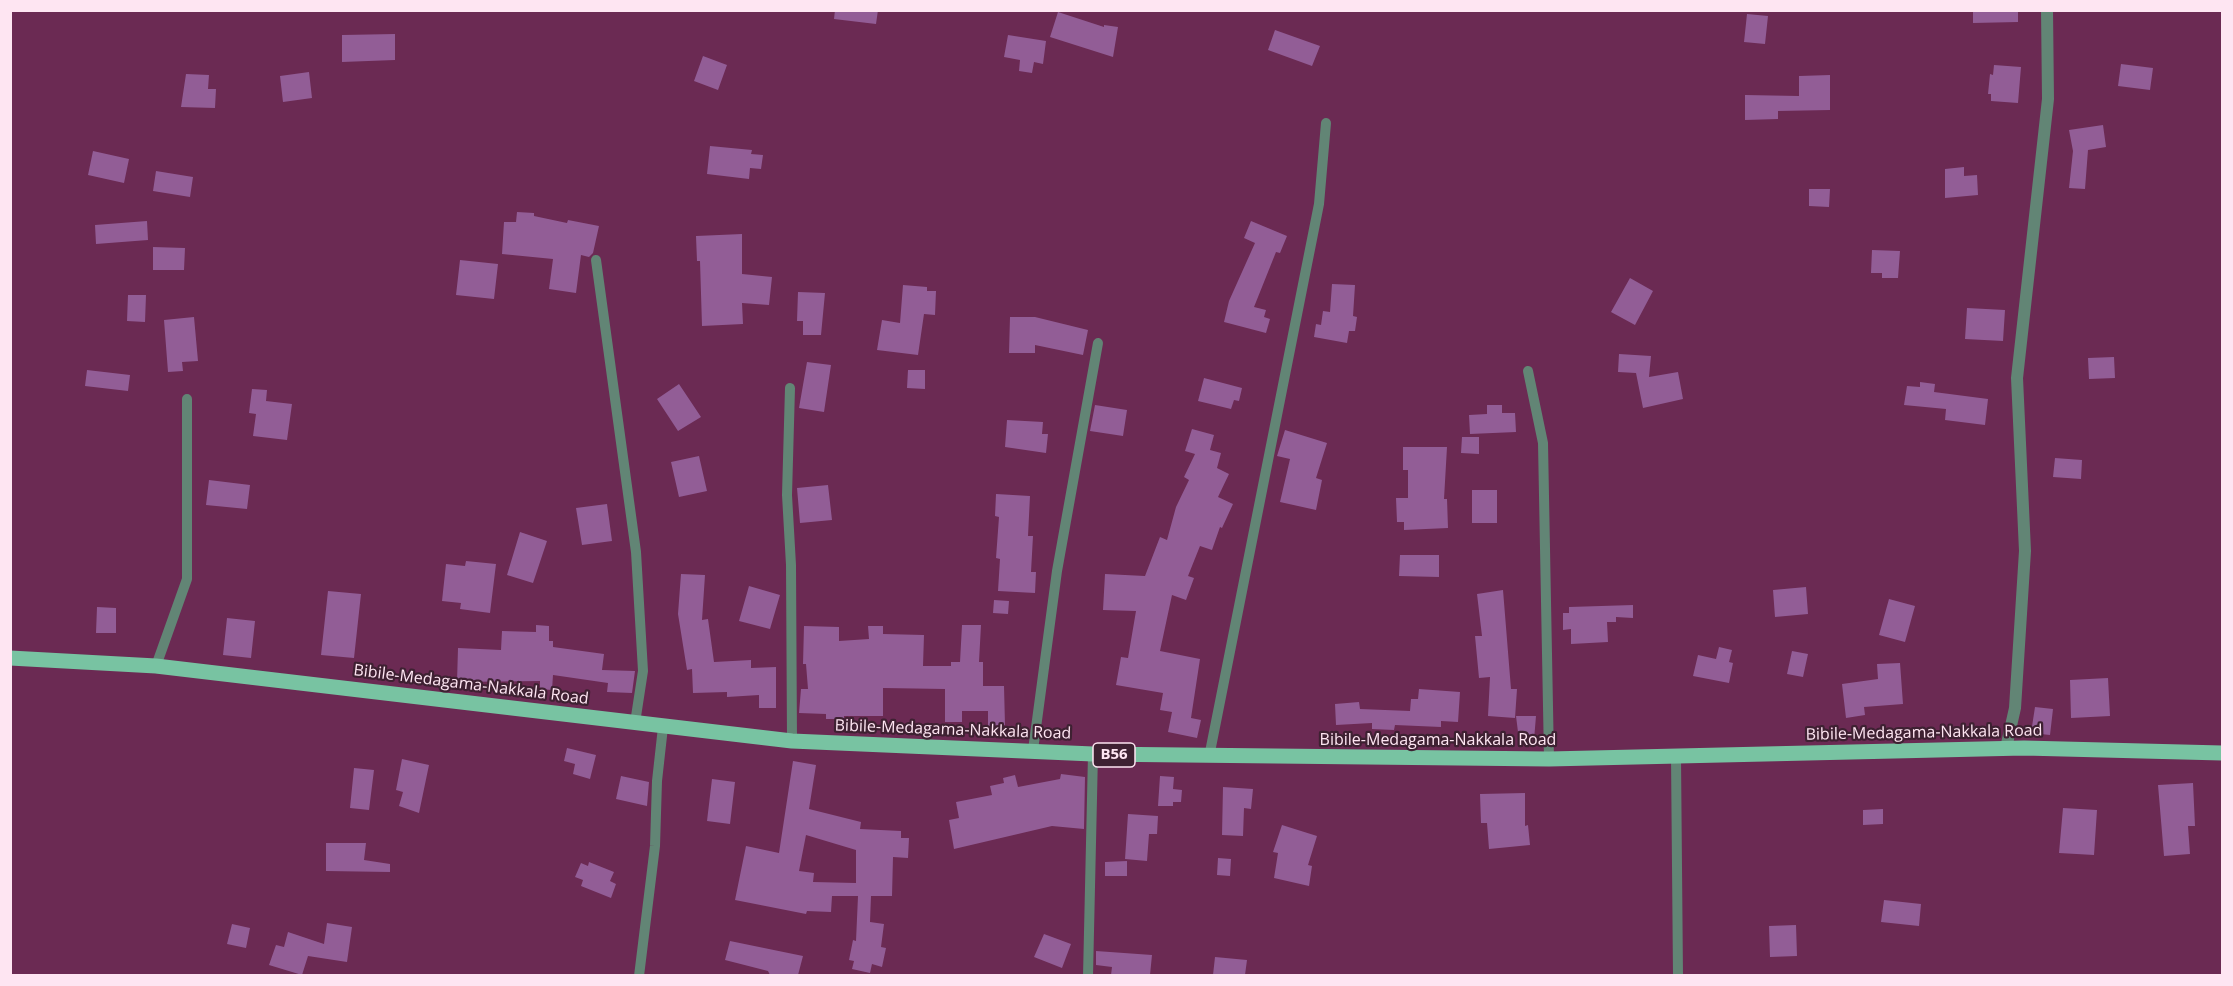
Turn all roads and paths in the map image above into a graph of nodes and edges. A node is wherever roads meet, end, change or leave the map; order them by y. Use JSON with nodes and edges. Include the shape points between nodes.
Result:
{"nodes":[{"id":1,"x":2048,"y":10,"type":"edge"},
{"id":2,"x":1326,"y":123,"type":"dead end"},
{"id":3,"x":596,"y":260,"type":"dead end"},
{"id":4,"x":1098,"y":343,"type":"dead end"},
{"id":5,"x":1528,"y":370,"type":"dead end"},
{"id":6,"x":790,"y":388,"type":"dead end"},
{"id":7,"x":187,"y":399,"type":"dead end"},
{"id":8,"x":10,"y":658,"type":"edge"},
{"id":9,"x":156,"y":666,"type":"junction"},
{"id":10,"x":635,"y":723,"type":"junction"},
{"id":11,"x":663,"y":727,"type":"junction"},
{"id":12,"x":792,"y":741,"type":"junction"},
{"id":13,"x":2006,"y":748,"type":"junction"},
{"id":14,"x":1033,"y":750,"type":"junction"},
{"id":15,"x":2223,"y":753,"type":"edge"},
{"id":16,"x":1093,"y":754,"type":"junction"},
{"id":17,"x":1209,"y":757,"type":"junction"},
{"id":18,"x":1676,"y":757,"type":"junction"},
{"id":19,"x":1549,"y":759,"type":"junction"},
{"id":20,"x":639,"y":975,"type":"edge"},
{"id":21,"x":1088,"y":975,"type":"edge"},
{"id":22,"x":1678,"y":975,"type":"edge"}],
"edges":[{"from":1,"to":13,"type":"street","via":[[2048,99],[2017,378],[2025,551],[2016,697]]},
{"from":2,"to":17,"type":"lane","via":[[1319,204]]},
{"from":3,"to":10,"type":"lane","via":[[636,552],[643,671]]},
{"from":4,"to":14,"type":"lane","via":[[1057,571]]},
{"from":5,"to":19,"type":"lane","via":[[1543,443]]},
{"from":6,"to":12,"type":"lane","via":[[787,495]]},
{"from":7,"to":9,"type":"lane","via":[[187,579]]},
{"from":8,"to":9,"type":"main road","name":"Bibile-Medagama-Nakkala Road","number":"B56"},
{"from":9,"to":10,"type":"main road","name":"Bibile-Medagama-Nakkala Road","number":"B56"},
{"from":10,"to":11,"type":"main road","name":"Bibile-Medagama-Nakkala Road","number":"B56"},
{"from":11,"to":12,"type":"main road","name":"Bibile-Medagama-Nakkala Road","number":"B56"},
{"from":11,"to":20,"type":"lane","via":[[655,846]]},
{"from":12,"to":14,"type":"main road","name":"Bibile-Medagama-Nakkala Road","number":"B56"},
{"from":13,"to":15,"type":"main road","name":"Bibile-Medagama-Nakkala Road","number":"B56"},
{"from":13,"to":18,"type":"main road","name":"Bibile-Medagama-Nakkala Road","number":"B56"},
{"from":14,"to":16,"type":"main road","name":"Bibile-Medagama-Nakkala Road","number":"B56"},
{"from":16,"to":17,"type":"main road","name":"Bibile-Medagama-Nakkala Road","number":"B56"},
{"from":16,"to":21,"type":"lane"},
{"from":17,"to":19,"type":"main road","name":"Bibile-Medagama-Nakkala Road","number":"B56"},
{"from":18,"to":19,"type":"main road","name":"Bibile-Medagama-Nakkala Road","number":"B56"},
{"from":18,"to":22,"type":"lane"}]}
